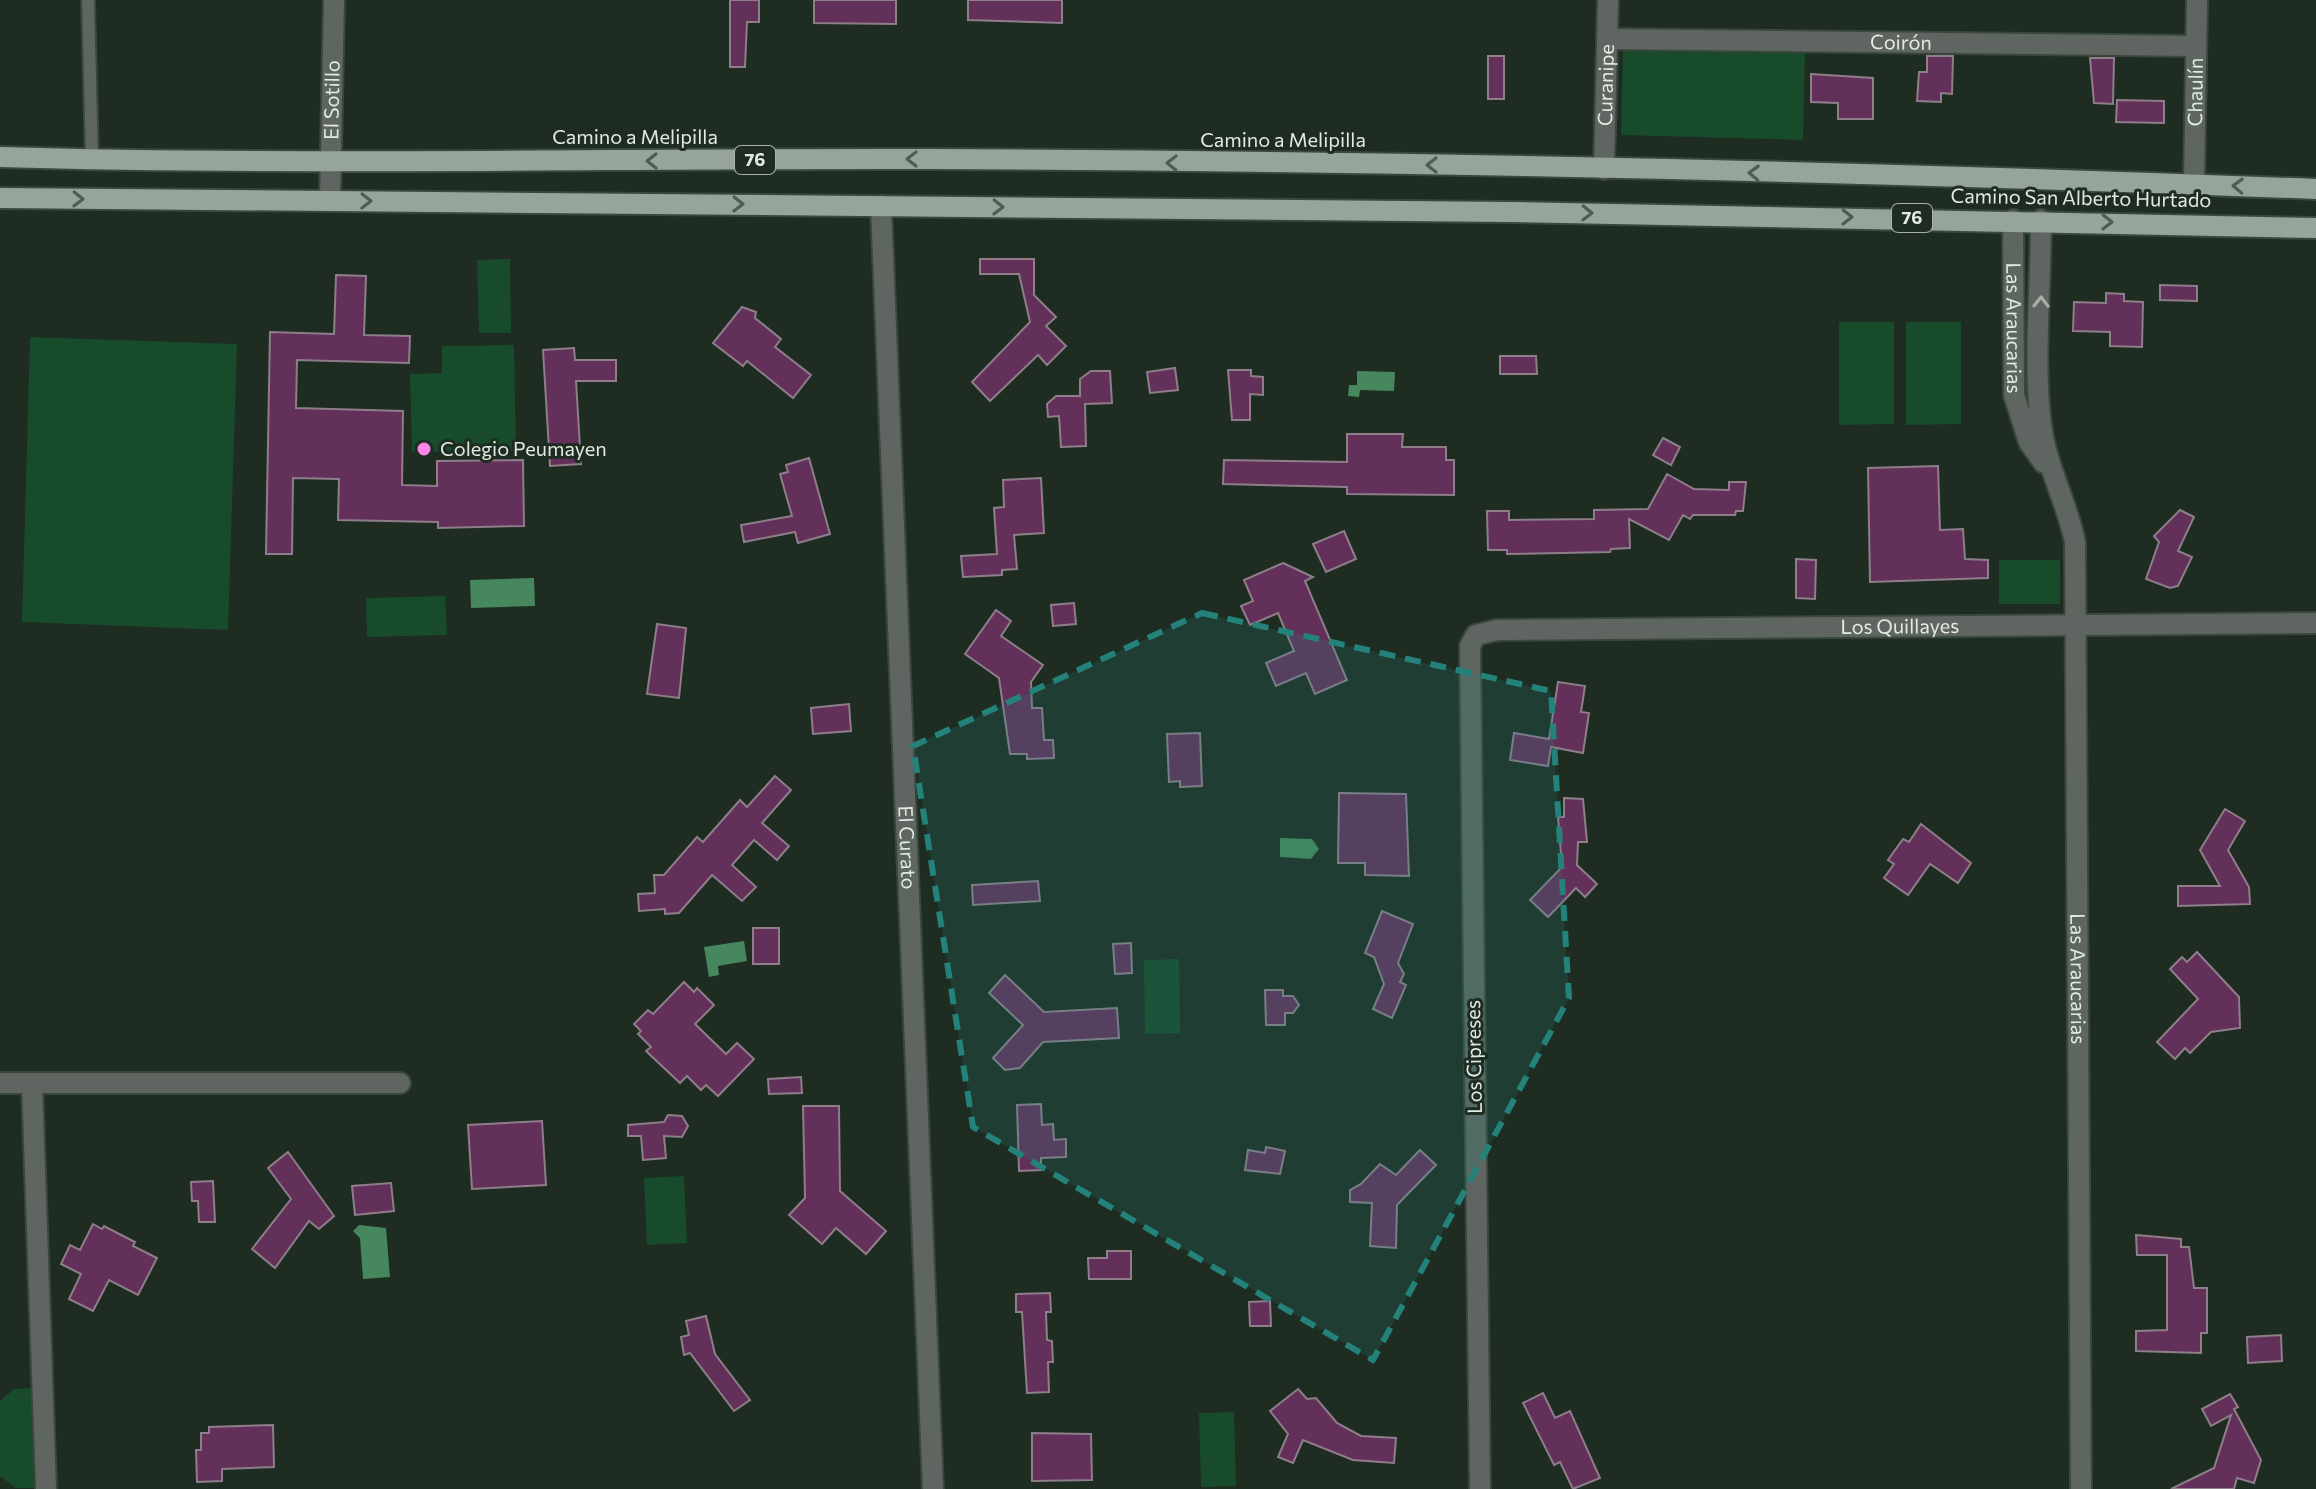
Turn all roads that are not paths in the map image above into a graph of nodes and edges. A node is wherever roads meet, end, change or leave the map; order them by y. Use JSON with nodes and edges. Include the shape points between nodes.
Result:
{"nodes":[{"id":1,"x":88,"y":0,"type":"edge"},
{"id":2,"x":334,"y":0,"type":"edge"},
{"id":3,"x":1608,"y":0,"type":"edge"},
{"id":4,"x":2197,"y":0,"type":"edge"},
{"id":5,"x":1607,"y":39,"type":"junction"},
{"id":6,"x":2196,"y":46,"type":"junction"},
{"id":7,"x":0,"y":157,"type":"edge"},
{"id":8,"x":92,"y":160,"type":"junction"},
{"id":9,"x":331,"y":162,"type":"junction"},
{"id":10,"x":1510,"y":166,"type":"joint"},
{"id":11,"x":1604,"y":169,"type":"junction"},
{"id":12,"x":2194,"y":184,"type":"junction"},
{"id":13,"x":2316,"y":189,"type":"edge"},
{"id":14,"x":0,"y":198,"type":"edge"},
{"id":15,"x":330,"y":200,"type":"junction"},
{"id":16,"x":881,"y":206,"type":"junction"},
{"id":17,"x":2013,"y":220,"type":"junction"},
{"id":18,"x":2041,"y":220,"type":"junction"},
{"id":19,"x":2316,"y":228,"type":"edge"},
{"id":20,"x":2051,"y":473,"type":"junction"},
{"id":21,"x":2316,"y":623,"type":"edge"},
{"id":22,"x":2072,"y":624,"type":"junction"},
{"id":23,"x":1483,"y":631,"type":"joint"},
{"id":24,"x":0,"y":1083,"type":"edge"},
{"id":25,"x":400,"y":1083,"type":"dead end"},
{"id":26,"x":32,"y":1084,"type":"junction"},
{"id":27,"x":46,"y":1489,"type":"edge"},
{"id":28,"x":933,"y":1489,"type":"edge"},
{"id":29,"x":1480,"y":1489,"type":"edge"},
{"id":30,"x":2081,"y":1489,"type":"edge"}],
"edges":[{"from":1,"to":8,"type":"lane"},
{"from":2,"to":9,"type":"street","name":"El Sotillo"},
{"from":3,"to":5,"type":"street","name":"Curanipe"},
{"from":4,"to":6,"type":"street","name":"Chaulín"},
{"from":5,"to":6,"type":"street","name":"Coirón"},
{"from":5,"to":11,"type":"street","name":"Curanipe"},
{"from":6,"to":12,"type":"street","name":"Chaulín"},
{"from":7,"to":8,"type":"main road","name":"Camino a Melipilla","number":"76"},
{"from":8,"to":9,"type":"main road","name":"Camino a Melipilla","number":"76"},
{"from":10,"to":9,"type":"main road","name":"Camino a Melipilla","number":"76","one_way":true,"via":[[934,159]]},
{"from":9,"to":15,"type":"street","name":"El Sotillo"},
{"from":10,"to":11,"type":"main road","name":"Camino San Alberto Hurtado","number":"76"},
{"from":12,"to":11,"type":"main road","name":"Camino San Alberto Hurtado","number":"76","one_way":true},
{"from":13,"to":12,"type":"main road","name":"Camino San Alberto Hurtado","number":"76","one_way":true},
{"from":14,"to":15,"type":"main road","number":"76","one_way":true},
{"from":15,"to":16,"type":"main road","number":"76","one_way":true},
{"from":16,"to":17,"type":"main road","name":"Camino San Alberto Hurtado","number":"76","one_way":true},
{"from":16,"to":28,"type":"street","name":"El Curato"},
{"from":17,"to":18,"type":"main road","name":"Camino San Alberto Hurtado","number":"76"},
{"from":17,"to":20,"type":"street","name":"Las Araucarias","via":[[2014,395],[2029,442]]},
{"from":18,"to":19,"type":"main road","name":"Camino San Alberto Hurtado","number":"76","one_way":true},
{"from":20,"to":18,"type":"street","name":"Las Araucarias","one_way":true,"via":[[2040,421]]},
{"from":20,"to":22,"type":"street","name":"Las Araucarias","via":[[2075,542]]},
{"from":21,"to":22,"type":"street","name":"Los Quillayes"},
{"from":22,"to":23,"type":"street","name":"Los Quillayes"},
{"from":22,"to":30,"type":"street","name":"Las Araucarias"},
{"from":23,"to":29,"type":"street","name":"Los Cipreses","via":[[1470,646]]},
{"from":24,"to":26,"type":"street"},
{"from":25,"to":26,"type":"street"},
{"from":26,"to":27,"type":"street"}]}
